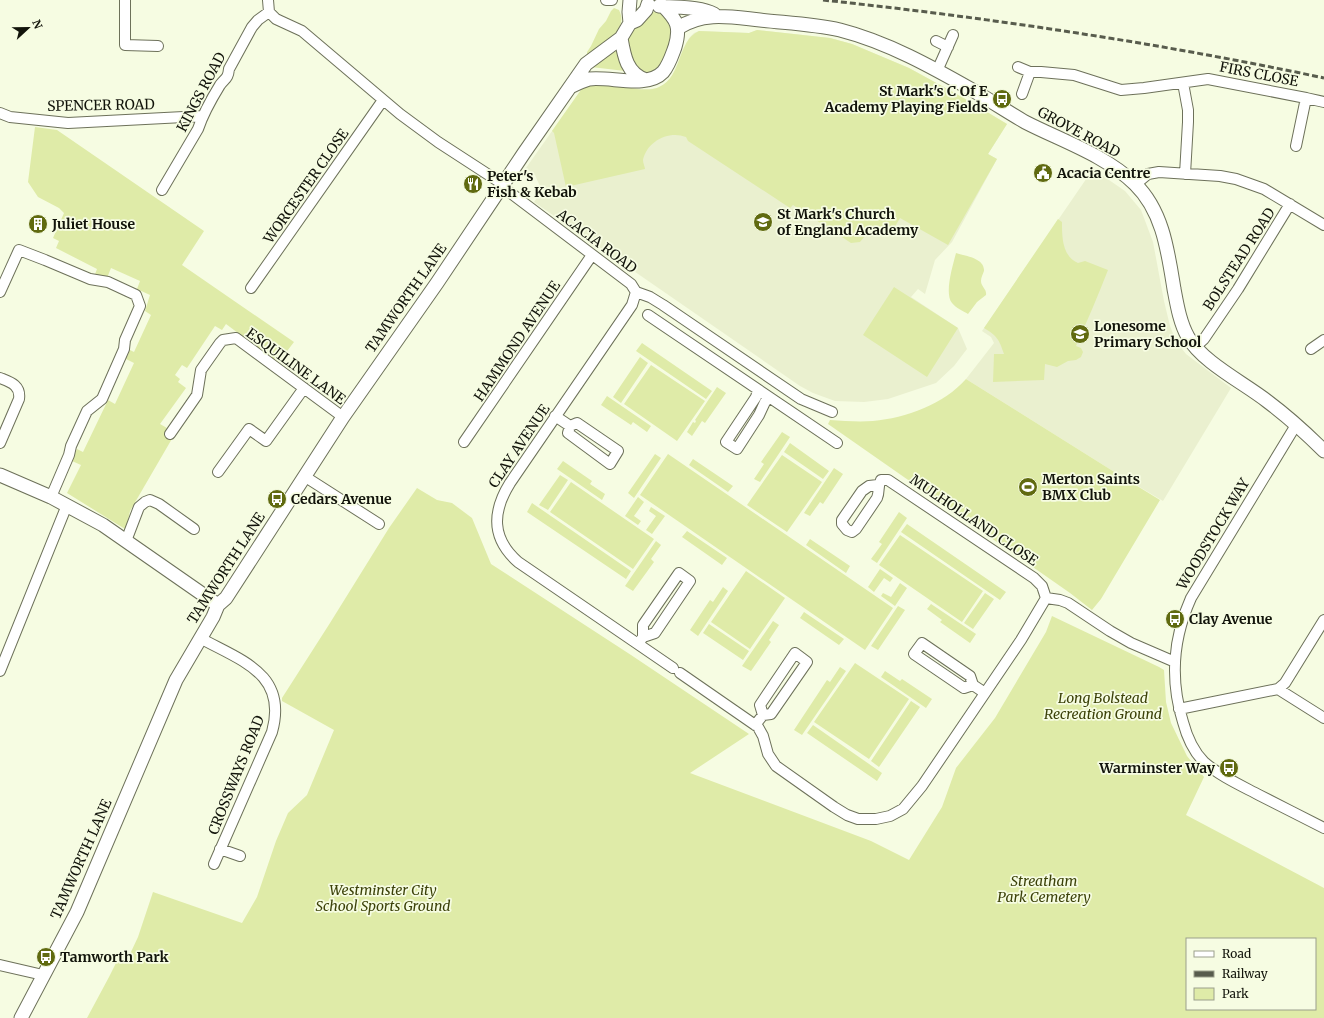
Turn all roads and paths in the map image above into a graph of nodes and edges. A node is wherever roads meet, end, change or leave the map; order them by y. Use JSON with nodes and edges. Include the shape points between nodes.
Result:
{"nodes":[{"id":1,"x":125,"y":0,"type":"edge"},
{"id":2,"x":268,"y":0,"type":"edge"},
{"id":3,"x":606,"y":0,"type":"edge"},
{"id":4,"x":612,"y":0,"type":"edge"},
{"id":5,"x":630,"y":0,"type":"edge"},
{"id":6,"x":645,"y":2,"type":"edge"},
{"id":7,"x":663,"y":6,"type":"junction"},
{"id":8,"x":269,"y":12,"type":"junction"},
{"id":9,"x":717,"y":16,"type":"junction"},
{"id":10,"x":630,"y":23,"type":"junction"},
{"id":11,"x":678,"y":28,"type":"junction"},
{"id":12,"x":953,"y":34,"type":"dead end"},
{"id":13,"x":621,"y":38,"type":"junction"},
{"id":14,"x":936,"y":41,"type":"dead end"},
{"id":15,"x":158,"y":46,"type":"dead end"},
{"id":16,"x":948,"y":47,"type":"junction"},
{"id":17,"x":1018,"y":67,"type":"dead end"},
{"id":18,"x":937,"y":71,"type":"junction"},
{"id":19,"x":1030,"y":72,"type":"junction"},
{"id":20,"x":646,"y":80,"type":"junction"},
{"id":21,"x":1183,"y":83,"type":"junction"},
{"id":22,"x":570,"y":87,"type":"junction"},
{"id":23,"x":1022,"y":94,"type":"dead end"},
{"id":24,"x":1306,"y":98,"type":"junction"},
{"id":25,"x":383,"y":100,"type":"junction"},
{"id":26,"x":1324,"y":102,"type":"edge"},
{"id":27,"x":0,"y":113,"type":"edge"},
{"id":28,"x":203,"y":116,"type":"junction"},
{"id":29,"x":1296,"y":146,"type":"dead end"},
{"id":30,"x":1185,"y":174,"type":"junction"},
{"id":31,"x":1136,"y":184,"type":"junction"},
{"id":32,"x":502,"y":187,"type":"junction"},
{"id":33,"x":162,"y":190,"type":"dead end"},
{"id":34,"x":1290,"y":204,"type":"junction"},
{"id":35,"x":1324,"y":225,"type":"edge"},
{"id":36,"x":592,"y":255,"type":"junction"},
{"id":37,"x":251,"y":288,"type":"dead end"},
{"id":38,"x":0,"y":292,"type":"edge"},
{"id":39,"x":636,"y":292,"type":"junction"},
{"id":40,"x":648,"y":315,"type":"dead end"},
{"id":41,"x":1324,"y":340,"type":"edge"},
{"id":42,"x":1195,"y":347,"type":"junction"},
{"id":43,"x":1311,"y":349,"type":"dead end"},
{"id":44,"x":0,"y":378,"type":"edge"},
{"id":45,"x":775,"y":382,"type":"junction"},
{"id":46,"x":304,"y":388,"type":"junction"},
{"id":47,"x":764,"y":394,"type":"junction"},
{"id":48,"x":832,"y":412,"type":"dead end"},
{"id":49,"x":555,"y":416,"type":"junction"},
{"id":50,"x":343,"y":417,"type":"junction"},
{"id":51,"x":1296,"y":425,"type":"junction"},
{"id":52,"x":570,"y":426,"type":"junction"},
{"id":53,"x":170,"y":434,"type":"dead end"},
{"id":54,"x":464,"y":442,"type":"dead end"},
{"id":55,"x":0,"y":443,"type":"edge"},
{"id":56,"x":837,"y":443,"type":"dead end"},
{"id":57,"x":1324,"y":451,"type":"edge"},
{"id":58,"x":218,"y":472,"type":"dead end"},
{"id":59,"x":0,"y":475,"type":"edge"},
{"id":60,"x":304,"y":476,"type":"junction"},
{"id":61,"x":878,"y":485,"type":"junction"},
{"id":62,"x":51,"y":497,"type":"junction"},
{"id":63,"x":67,"y":505,"type":"junction"},
{"id":64,"x":378,"y":524,"type":"dead end"},
{"id":65,"x":194,"y":529,"type":"dead end"},
{"id":66,"x":126,"y":541,"type":"junction"},
{"id":67,"x":1046,"y":598,"type":"junction"},
{"id":68,"x":218,"y":605,"type":"junction"},
{"id":69,"x":1324,"y":620,"type":"edge"},
{"id":70,"x":200,"y":638,"type":"junction"},
{"id":71,"x":641,"y":641,"type":"junction"},
{"id":72,"x":1175,"y":662,"type":"junction"},
{"id":73,"x":0,"y":671,"type":"edge"},
{"id":74,"x":971,"y":680,"type":"junction"},
{"id":75,"x":1278,"y":689,"type":"junction"},
{"id":76,"x":985,"y":693,"type":"junction"},
{"id":77,"x":1179,"y":709,"type":"junction"},
{"id":78,"x":763,"y":715,"type":"junction"},
{"id":79,"x":1324,"y":718,"type":"edge"},
{"id":80,"x":755,"y":725,"type":"junction"},
{"id":81,"x":1324,"y":828,"type":"edge"},
{"id":82,"x":220,"y":849,"type":"junction"},
{"id":83,"x":240,"y":856,"type":"dead end"},
{"id":84,"x":214,"y":864,"type":"dead end"},
{"id":85,"x":0,"y":966,"type":"edge"},
{"id":86,"x":43,"y":975,"type":"junction"},
{"id":87,"x":21,"y":1018,"type":"edge"}],
"edges":[{"from":1,"to":15,"type":"street","via":[[125,45]]},
{"from":2,"to":8,"type":"street"},
{"from":3,"to":4,"type":"street"},
{"from":5,"to":10,"type":"street"},
{"from":6,"to":7,"type":"street","name":"GROVE ROAD"},
{"from":6,"to":10,"type":"street","via":[[646,10],[637,20]]},
{"from":7,"to":9,"type":"street","name":"GROVE ROAD","via":[[710,12]]},
{"from":7,"to":11,"type":"street"},
{"from":8,"to":25,"type":"street","name":"ACACIA ROAD","via":[[276,19],[307,34]]},
{"from":8,"to":28,"type":"street","name":"KINGS ROAD","via":[[252,27],[229,69],[228,76]]},
{"from":9,"to":11,"type":"street","name":"GROVE ROAD","via":[[687,23]]},
{"from":9,"to":18,"type":"street","name":"GROVE ROAD","via":[[840,30],[884,46]]},
{"from":10,"to":13,"type":"street"},
{"from":11,"to":20,"type":"street","via":[[676,45],[664,71],[655,78]]},
{"from":12,"to":16,"type":"street"},
{"from":13,"to":20,"type":"street","via":[[629,69]]},
{"from":13,"to":22,"type":"street","name":"TAMWORTH LANE","via":[[586,64]]},
{"from":14,"to":16,"type":"street"},
{"from":16,"to":18,"type":"street"},
{"from":17,"to":19,"type":"street","name":"FIRS CLOSE"},
{"from":18,"to":31,"type":"street","name":"GROVE ROAD","via":[[1026,122],[1097,157]]},
{"from":19,"to":21,"type":"street","name":"FIRS CLOSE","via":[[1074,75],[1121,90]]},
{"from":19,"to":23,"type":"street"},
{"from":20,"to":22,"type":"street","via":[[589,80]]},
{"from":21,"to":24,"type":"street","name":"FIRS CLOSE","via":[[1201,79],[1216,80]]},
{"from":21,"to":30,"type":"street","via":[[1188,110]]},
{"from":22,"to":32,"type":"street","name":"TAMWORTH LANE"},
{"from":24,"to":26,"type":"street"},
{"from":24,"to":29,"type":"street","name":"FIRS CLOSE"},
{"from":25,"to":32,"type":"street","name":"ACACIA ROAD","via":[[438,142],[498,181]]},
{"from":25,"to":37,"type":"street","name":"WORCESTER CLOSE"},
{"from":27,"to":28,"type":"street","name":"SPENCER ROAD","via":[[10,117],[68,122]]},
{"from":28,"to":33,"type":"street","name":"KINGS ROAD"},
{"from":30,"to":31,"type":"street","via":[[1154,172]]},
{"from":30,"to":34,"type":"street","via":[[1220,176],[1246,182]]},
{"from":31,"to":42,"type":"street","name":"GROVE ROAD","via":[[1151,204],[1159,222],[1167,246],[1181,320],[1188,338]]},
{"from":32,"to":36,"type":"street","name":"ACACIA ROAD"},
{"from":32,"to":50,"type":"street","name":"TAMWORTH LANE"},
{"from":34,"to":35,"type":"street"},
{"from":34,"to":42,"type":"street","name":"BOLSTEAD ROAD","via":[[1238,289],[1204,339]]},
{"from":36,"to":39,"type":"street","name":"ACACIA ROAD","via":[[631,284]]},
{"from":36,"to":54,"type":"street","name":"HAMMOND AVENUE"},
{"from":38,"to":62,"type":"street","via":[[19,250],[90,279],[108,282],[136,295],[140,306],[102,399],[87,412]]},
{"from":39,"to":45,"type":"street","name":"ACACIA ROAD","via":[[664,305]]},
{"from":39,"to":49,"type":"street","name":"CLAY AVENUE","via":[[632,305]]},
{"from":40,"to":47,"type":"street"},
{"from":41,"to":43,"type":"street"},
{"from":42,"to":51,"type":"street","name":"GROVE ROAD"},
{"from":44,"to":55,"type":"street","via":[[15,385],[20,395]]},
{"from":45,"to":47,"type":"street"},
{"from":45,"to":48,"type":"street","name":"ACACIA ROAD","via":[[801,399]]},
{"from":46,"to":50,"type":"street","name":"ESQUILINE LANE"},
{"from":46,"to":53,"type":"street","name":"ESQUILINE LANE","via":[[236,338],[223,340],[201,370],[197,395]]},
{"from":46,"to":58,"type":"street","via":[[266,441],[249,429]]},
{"from":47,"to":47,"type":"street","via":[[765,402],[759,415],[737,449],[726,442],[756,397]]},
{"from":47,"to":56,"type":"street"},
{"from":49,"to":52,"type":"street"},
{"from":49,"to":71,"type":"street","name":"CLAY AVENUE","via":[[500,500],[496,519],[504,548],[518,562]]},
{"from":50,"to":60,"type":"street","name":"TAMWORTH LANE"},
{"from":51,"to":57,"type":"street","name":"GROVE ROAD"},
{"from":51,"to":72,"type":"street","name":"WOODSTOCK WAY","via":[[1191,598],[1180,629]]},
{"from":52,"to":52,"type":"street","via":[[577,422],[618,452],[610,464],[568,433]]},
{"from":59,"to":62,"type":"street"},
{"from":60,"to":64,"type":"street"},
{"from":60,"to":68,"type":"street","name":"TAMWORTH LANE","via":[[226,598]]},
{"from":61,"to":61,"type":"street","name":"MULHOLLAND CLOSE","via":[[877,498],[856,529],[852,532],[847,530],[842,520],[866,488]]},
{"from":61,"to":67,"type":"street","name":"MULHOLLAND CLOSE","via":[[880,480],[885,479],[893,482],[1034,578],[1042,586]]},
{"from":62,"to":63,"type":"street"},
{"from":63,"to":66,"type":"street"},
{"from":63,"to":73,"type":"street"},
{"from":65,"to":66,"type":"street","via":[[150,500],[138,507]]},
{"from":66,"to":68,"type":"street"},
{"from":67,"to":72,"type":"street","via":[[1060,600],[1131,643]]},
{"from":67,"to":76,"type":"street","name":"CLAY AVENUE"},
{"from":68,"to":70,"type":"street","name":"TAMWORTH LANE"},
{"from":69,"to":75,"type":"street","via":[[1285,683]]},
{"from":70,"to":82,"type":"street","name":"CROSSWAYS ROAD","via":[[260,674],[270,686],[276,706],[272,732]]},
{"from":70,"to":86,"type":"street","name":"TAMWORTH LANE","via":[[176,680],[79,906]]},
{"from":71,"to":71,"type":"street","via":[[654,633],[690,581],[679,573],[643,625]]},
{"from":71,"to":80,"type":"street","name":"CLAY AVENUE","via":[[677,671]]},
{"from":72,"to":77,"type":"street","name":"WOODSTOCK WAY"},
{"from":74,"to":74,"type":"street","via":[[964,688],[914,654],[922,643]]},
{"from":74,"to":76,"type":"street"},
{"from":75,"to":77,"type":"street"},
{"from":75,"to":79,"type":"street"},
{"from":76,"to":80,"type":"street","name":"CLAY AVENUE","via":[[909,802],[897,813],[876,820],[858,819],[842,812],[782,772],[770,760],[763,736]]},
{"from":77,"to":81,"type":"street","name":"WOODSTOCK WAY","via":[[1191,744],[1197,754],[1213,769]]},
{"from":78,"to":78,"type":"street","via":[[760,705],[795,653],[807,662],[771,714]]},
{"from":78,"to":80,"type":"street"},
{"from":82,"to":83,"type":"street"},
{"from":82,"to":84,"type":"street","name":"CROSSWAYS ROAD"},
{"from":85,"to":86,"type":"street"},
{"from":86,"to":87,"type":"street","name":"TAMWORTH LANE"}]}
